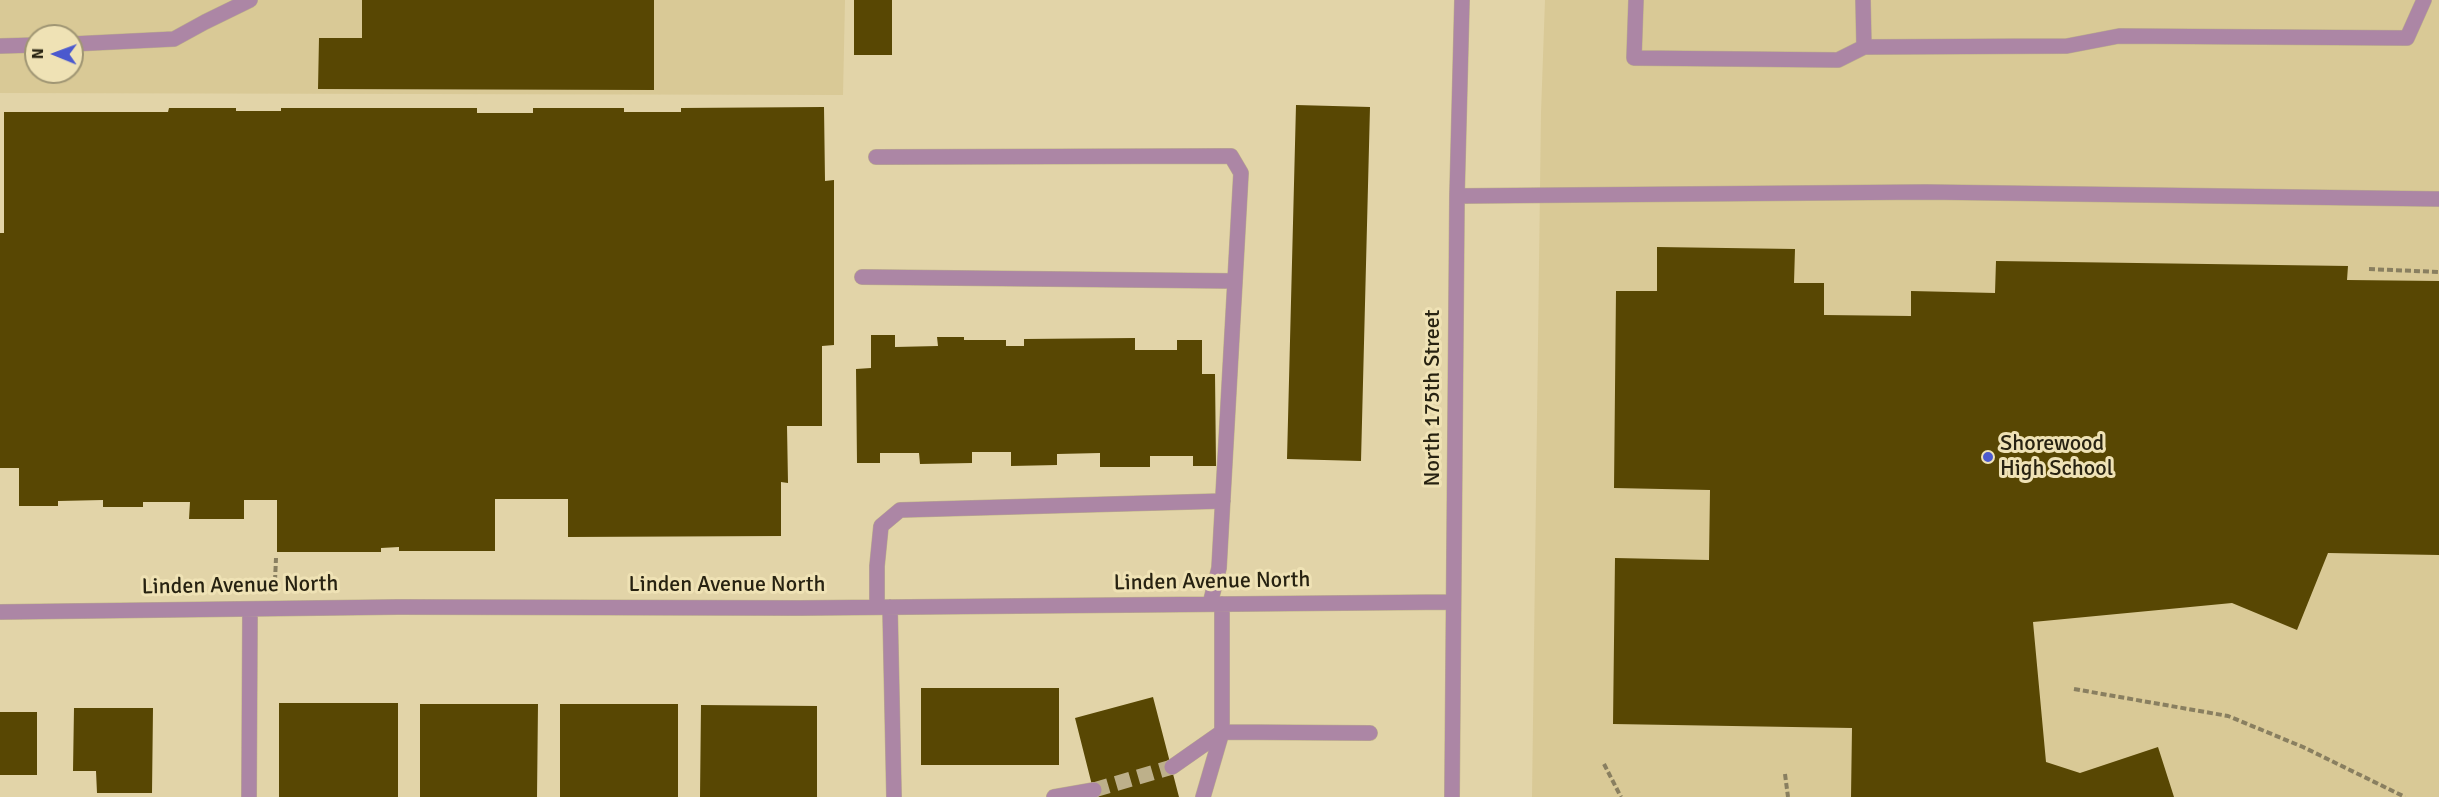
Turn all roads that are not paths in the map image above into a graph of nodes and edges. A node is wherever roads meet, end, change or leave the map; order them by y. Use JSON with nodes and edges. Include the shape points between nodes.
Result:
{"nodes":[{"id":1,"x":250,"y":0,"type":"edge"},
{"id":2,"x":1462,"y":0,"type":"edge"},
{"id":3,"x":1636,"y":0,"type":"edge"},
{"id":4,"x":1863,"y":0,"type":"edge"},
{"id":5,"x":2424,"y":0,"type":"edge"},
{"id":6,"x":84,"y":43,"type":"edge"},
{"id":7,"x":24,"y":45,"type":"edge"},
{"id":8,"x":0,"y":46,"type":"edge"},
{"id":9,"x":1864,"y":47,"type":"junction"},
{"id":10,"x":876,"y":157,"type":"dead end"},
{"id":11,"x":1457,"y":196,"type":"junction"},
{"id":12,"x":2439,"y":199,"type":"edge"},
{"id":13,"x":862,"y":277,"type":"dead end"},
{"id":14,"x":1235,"y":281,"type":"junction"},
{"id":15,"x":1223,"y":501,"type":"junction"},
{"id":16,"x":1454,"y":602,"type":"junction"},
{"id":17,"x":1216,"y":604,"type":"junction"},
{"id":18,"x":883,"y":607,"type":"junction"},
{"id":19,"x":250,"y":609,"type":"junction"},
{"id":20,"x":0,"y":612,"type":"edge"},
{"id":21,"x":1222,"y":732,"type":"junction"},
{"id":22,"x":1370,"y":733,"type":"dead end"},
{"id":23,"x":1172,"y":767,"type":"tunnel mouth"},
{"id":24,"x":1094,"y":790,"type":"tunnel mouth"},
{"id":25,"x":249,"y":797,"type":"edge"},
{"id":26,"x":894,"y":797,"type":"edge"},
{"id":27,"x":1054,"y":797,"type":"edge"},
{"id":28,"x":1203,"y":797,"type":"edge"},
{"id":29,"x":1452,"y":797,"type":"edge"}],
"edges":[{"from":1,"to":6,"type":"street","via":[[174,39]]},
{"from":2,"to":11,"type":"street","name":"North 175th Street"},
{"from":3,"to":9,"type":"street","via":[[1634,58],[1838,60]]},
{"from":4,"to":9,"type":"street"},
{"from":5,"to":9,"type":"street","via":[[2407,38],[2119,36],[2067,46]]},
{"from":7,"to":8,"type":"street"},
{"from":10,"to":14,"type":"street","via":[[1231,156],[1241,173]]},
{"from":11,"to":12,"type":"street","via":[[1926,192]]},
{"from":11,"to":16,"type":"street","name":"North 175th Street"},
{"from":13,"to":14,"type":"street"},
{"from":14,"to":15,"type":"street"},
{"from":15,"to":17,"type":"street"},
{"from":15,"to":18,"type":"street","via":[[900,510],[881,526]]},
{"from":16,"to":17,"type":"street","name":"Linden Avenue North"},
{"from":16,"to":29,"type":"street","name":"North 175th Street"},
{"from":17,"to":18,"type":"street","name":"Linden Avenue North"},
{"from":17,"to":21,"type":"street"},
{"from":18,"to":19,"type":"street","name":"Linden Avenue North"},
{"from":18,"to":26,"type":"street"},
{"from":19,"to":20,"type":"street","name":"Linden Avenue North"},
{"from":19,"to":25,"type":"street"},
{"from":21,"to":22,"type":"street"},
{"from":21,"to":23,"type":"street"},
{"from":21,"to":28,"type":"street"},
{"from":24,"to":27,"type":"street"}]}
